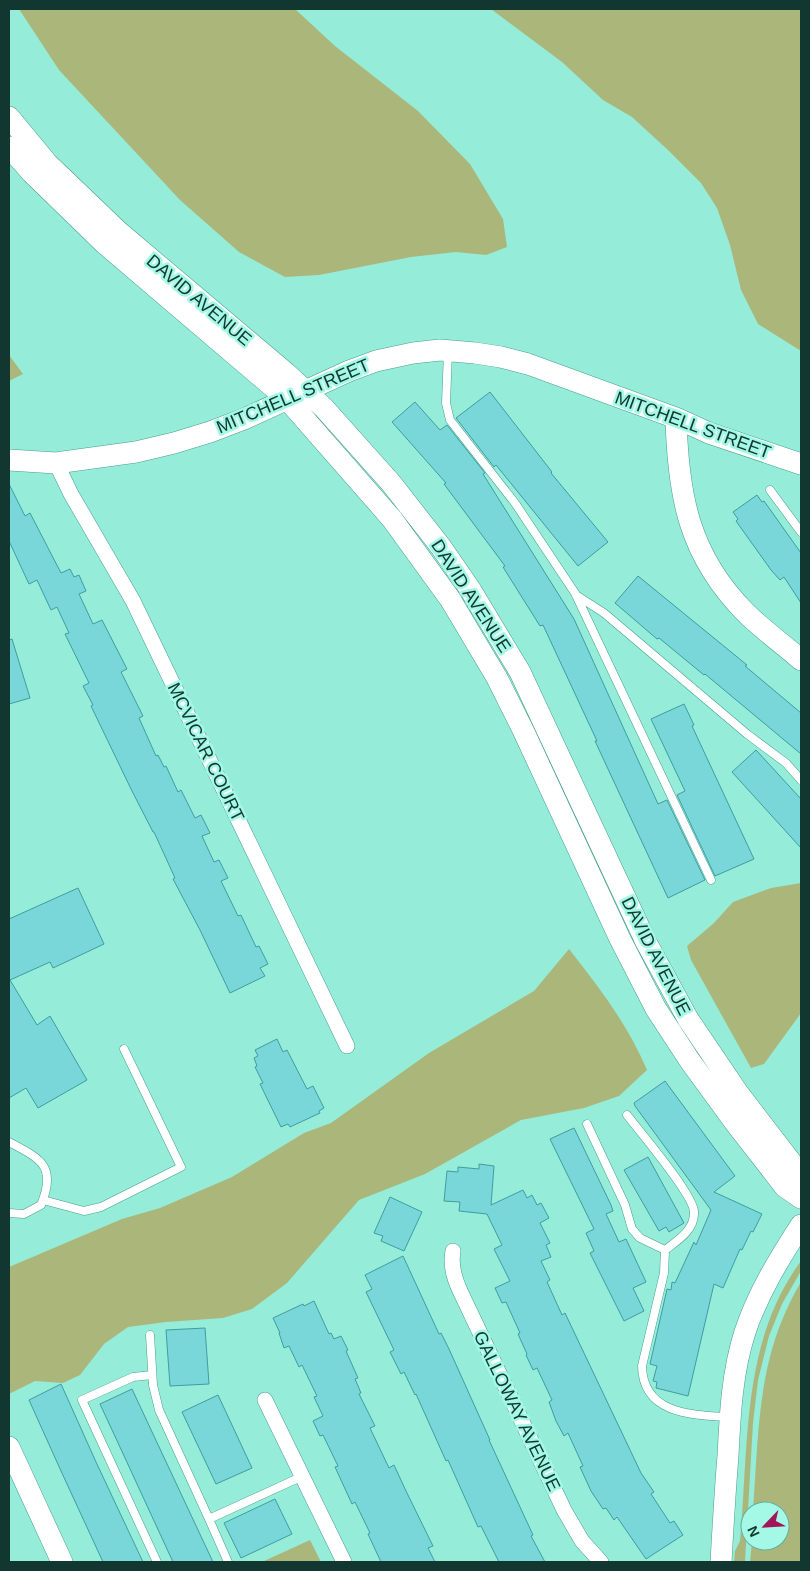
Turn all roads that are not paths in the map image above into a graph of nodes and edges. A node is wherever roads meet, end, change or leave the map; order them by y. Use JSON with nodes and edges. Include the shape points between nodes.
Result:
{"nodes":[{"id":1,"x":9,"y":117,"type":"edge"},
{"id":2,"x":9,"y":147,"type":"edge"},
{"id":3,"x":448,"y":351,"type":"junction"},
{"id":4,"x":296,"y":395,"type":"junction"},
{"id":5,"x":676,"y":418,"type":"junction"},
{"id":6,"x":9,"y":460,"type":"edge"},
{"id":7,"x":56,"y":463,"type":"junction"},
{"id":8,"x":801,"y":464,"type":"edge"},
{"id":9,"x":770,"y":490,"type":"dead end"},
{"id":10,"x":801,"y":532,"type":"edge"},
{"id":11,"x":575,"y":594,"type":"junction"},
{"id":12,"x":801,"y":660,"type":"edge"},
{"id":13,"x":801,"y":780,"type":"edge"},
{"id":14,"x":711,"y":880,"type":"dead end"},
{"id":15,"x":347,"y":1046,"type":"dead end"},
{"id":16,"x":124,"y":1049,"type":"dead end"},
{"id":17,"x":628,"y":1115,"type":"dead end"},
{"id":18,"x":587,"y":1124,"type":"dead end"},
{"id":19,"x":9,"y":1142,"type":"edge"},
{"id":20,"x":801,"y":1175,"type":"edge"},
{"id":21,"x":801,"y":1198,"type":"edge"},
{"id":22,"x":43,"y":1200,"type":"junction"},
{"id":23,"x":9,"y":1213,"type":"edge"},
{"id":24,"x":801,"y":1225,"type":"edge"},
{"id":25,"x":665,"y":1250,"type":"junction"},
{"id":26,"x":454,"y":1251,"type":"dead end"},
{"id":27,"x":150,"y":1335,"type":"dead end"},
{"id":28,"x":152,"y":1375,"type":"junction"},
{"id":29,"x":265,"y":1400,"type":"dead end"},
{"id":30,"x":730,"y":1417,"type":"junction"},
{"id":31,"x":9,"y":1449,"type":"edge"},
{"id":32,"x":303,"y":1476,"type":"junction"},
{"id":33,"x":209,"y":1519,"type":"junction"},
{"id":34,"x":62,"y":1562,"type":"edge"},
{"id":35,"x":157,"y":1562,"type":"edge"},
{"id":36,"x":228,"y":1562,"type":"edge"},
{"id":37,"x":344,"y":1562,"type":"edge"},
{"id":38,"x":601,"y":1562,"type":"edge"},
{"id":39,"x":721,"y":1562,"type":"edge"}],
"edges":[{"from":1,"to":4,"type":"main road","name":"DAVID AVENUE","via":[[47,163]]},
{"from":2,"to":4,"type":"main road","name":"DAVID AVENUE","via":[[105,244]]},
{"from":3,"to":4,"type":"main road","name":"MITCHELL STREET","via":[[413,353],[376,361]]},
{"from":3,"to":5,"type":"main road","name":"MITCHELL STREET","via":[[484,354],[528,364]]},
{"from":3,"to":11,"type":"lane","via":[[446,403],[450,420],[515,503]]},
{"from":4,"to":7,"type":"main road","name":"MITCHELL STREET","via":[[210,432],[174,443],[136,452]]},
{"from":4,"to":20,"type":"main road","name":"DAVID AVENUE","via":[[343,428],[441,546],[470,589],[520,672],[646,942],[688,1019],[738,1093]]},
{"from":4,"to":21,"type":"main road","name":"DAVID AVENUE","via":[[450,599],[482,652],[510,703],[656,1009],[736,1124],[785,1186]]},
{"from":5,"to":8,"type":"main road","name":"MITCHELL STREET","via":[[709,433]]},
{"from":5,"to":12,"type":"main road","via":[[683,499],[702,551],[716,576],[741,608]]},
{"from":6,"to":7,"type":"main road","name":"MITCHELL STREET"},
{"from":7,"to":15,"type":"street","name":"MCVICAR COURT","via":[[134,601]]},
{"from":9,"to":10,"type":"lane"},
{"from":11,"to":13,"type":"lane","via":[[786,762]]},
{"from":11,"to":14,"type":"lane"},
{"from":16,"to":22,"type":"lane","via":[[181,1167],[101,1207],[84,1211]]},
{"from":17,"to":25,"type":"lane","via":[[689,1195],[693,1205],[690,1227]]},
{"from":18,"to":25,"type":"lane","via":[[625,1205],[632,1229],[640,1238]]},
{"from":19,"to":22,"type":"lane","via":[[35,1157],[47,1172]]},
{"from":22,"to":23,"type":"lane","via":[[41,1205],[24,1214]]},
{"from":24,"to":30,"type":"main road","via":[[765,1285],[750,1320],[738,1357]]},
{"from":25,"to":30,"type":"lane","via":[[664,1273],[642,1366],[645,1382],[662,1406],[704,1416]]},
{"from":26,"to":38,"type":"street","name":"GALLOWAY AVENUE","via":[[453,1274],[466,1304],[564,1510],[582,1541]]},
{"from":27,"to":28,"type":"lane"},
{"from":28,"to":33,"type":"lane","via":[[159,1410]]},
{"from":28,"to":35,"type":"lane","via":[[134,1376],[82,1400]]},
{"from":29,"to":32,"type":"street"},
{"from":30,"to":39,"type":"main road"},
{"from":31,"to":34,"type":"main road"},
{"from":32,"to":33,"type":"lane"},
{"from":32,"to":37,"type":"street"},
{"from":33,"to":36,"type":"lane"}]}
